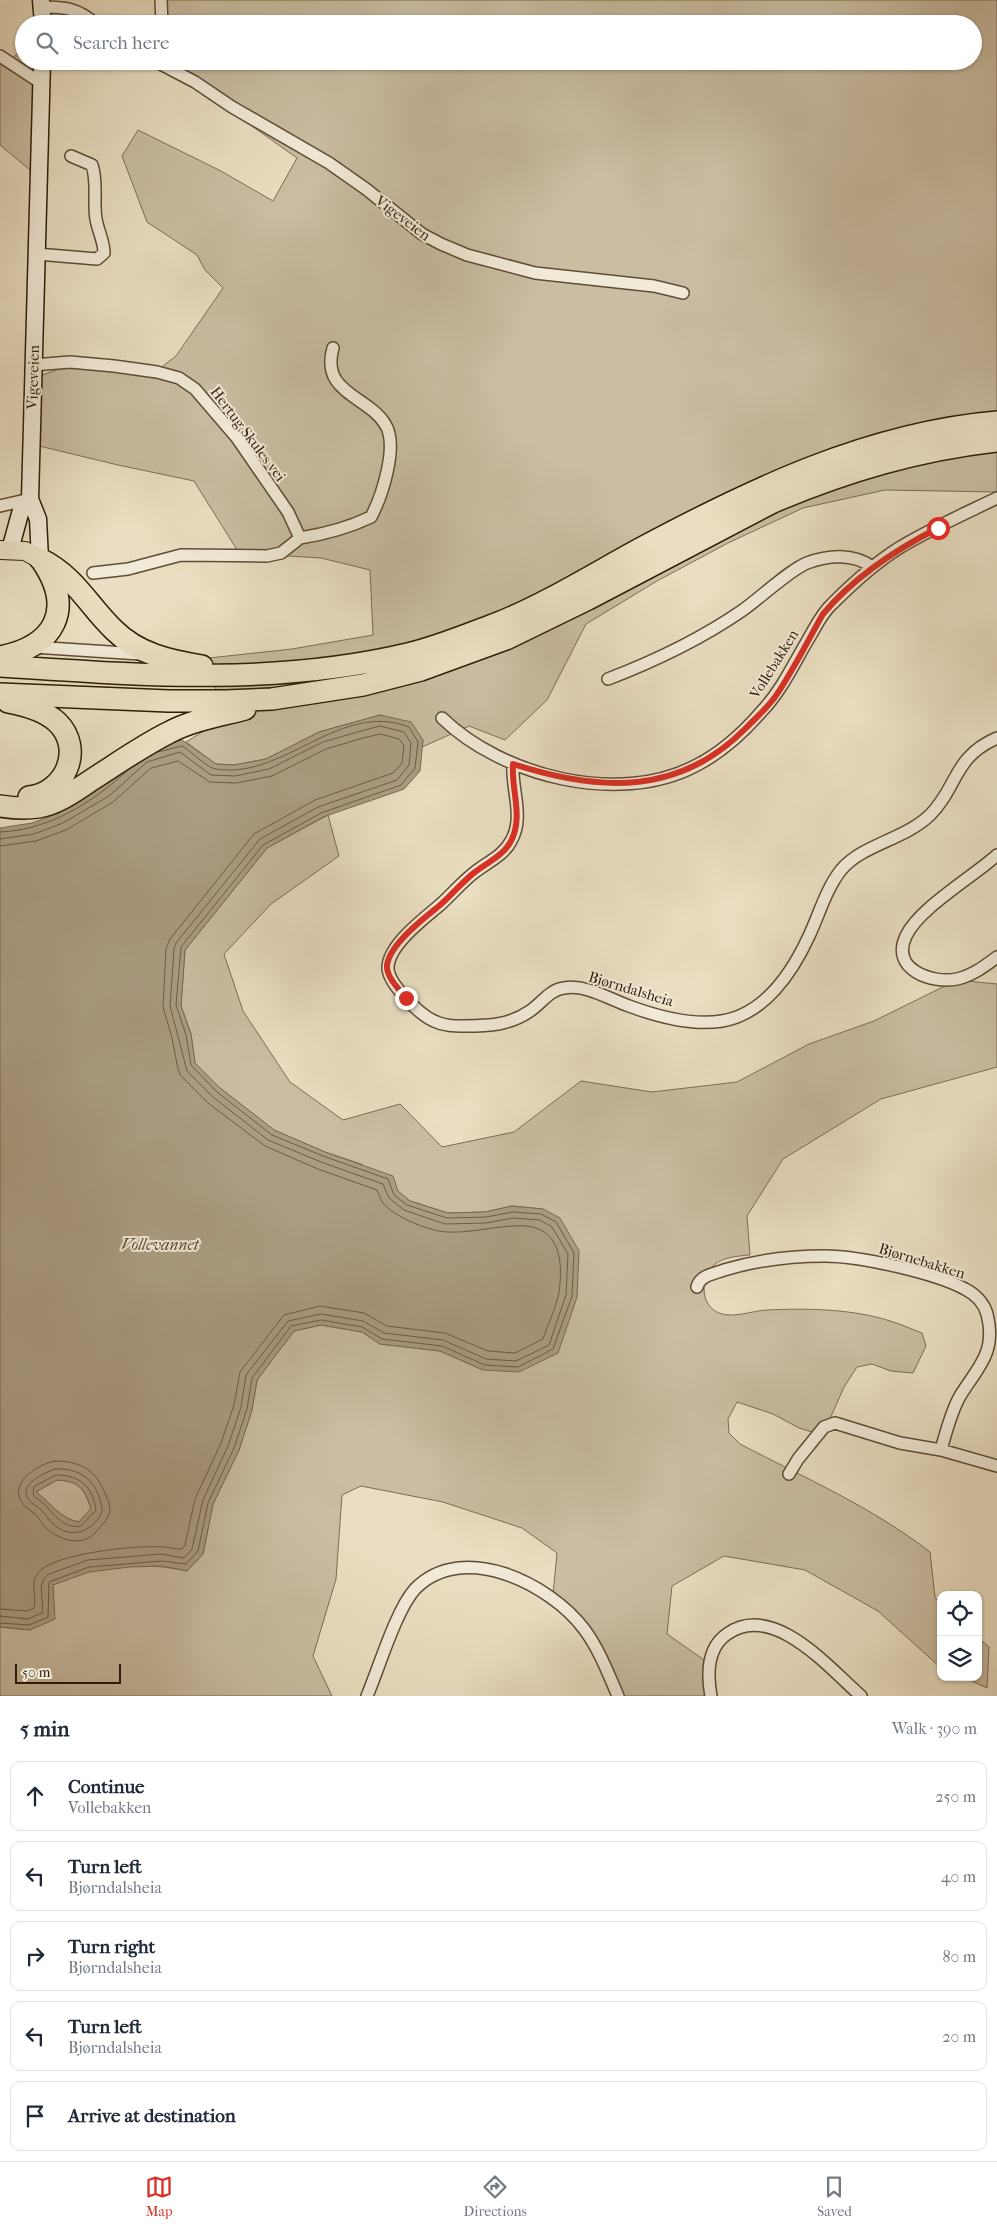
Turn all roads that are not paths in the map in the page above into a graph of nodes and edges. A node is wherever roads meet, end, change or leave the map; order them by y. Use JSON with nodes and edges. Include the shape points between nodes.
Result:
{"nodes":[{"id":1,"x":161,"y":0,"type":"edge"},
{"id":2,"x":41,"y":3,"type":"edge"},
{"id":3,"x":84,"y":15,"type":"edge"},
{"id":4,"x":162,"y":15,"type":"edge"},
{"id":5,"x":0,"y":56,"type":"edge"},
{"id":6,"x":15,"y":66,"type":"edge"},
{"id":7,"x":21,"y":70,"type":"edge"},
{"id":8,"x":42,"y":70,"type":"edge"},
{"id":9,"x":172,"y":70,"type":"edge"},
{"id":10,"x":41,"y":83,"type":"junction"},
{"id":11,"x":71,"y":156,"type":"dead end"},
{"id":12,"x":37,"y":254,"type":"junction"},
{"id":13,"x":683,"y":293,"type":"dead end"},
{"id":14,"x":333,"y":348,"type":"dead end"},
{"id":15,"x":33,"y":365,"type":"junction"},
{"id":16,"x":997,"y":422,"type":"edge"},
{"id":17,"x":997,"y":441,"type":"edge"},
{"id":18,"x":997,"y":498,"type":"edge"},
{"id":19,"x":30,"y":499,"type":"junction"},
{"id":20,"x":0,"y":506,"type":"edge"},
{"id":21,"x":300,"y":538,"type":"junction"},
{"id":22,"x":5,"y":550,"type":"edge"},
{"id":23,"x":40,"y":559,"type":"junction"},
{"id":24,"x":872,"y":567,"type":"junction"},
{"id":25,"x":93,"y":573,"type":"dead end"},
{"id":26,"x":31,"y":647,"type":"junction"},
{"id":27,"x":154,"y":655,"type":"junction"},
{"id":28,"x":0,"y":657,"type":"edge"},
{"id":29,"x":0,"y":666,"type":"edge"},
{"id":30,"x":264,"y":675,"type":"junction"},
{"id":31,"x":608,"y":679,"type":"dead end"},
{"id":32,"x":0,"y":694,"type":"edge"},
{"id":33,"x":309,"y":694,"type":"junction"},
{"id":34,"x":0,"y":700,"type":"edge"},
{"id":35,"x":442,"y":718,"type":"dead end"},
{"id":36,"x":997,"y":738,"type":"edge"},
{"id":37,"x":513,"y":764,"type":"junction"},
{"id":38,"x":0,"y":795,"type":"edge"},
{"id":39,"x":0,"y":806,"type":"edge"},
{"id":40,"x":997,"y":855,"type":"edge"},
{"id":41,"x":997,"y":958,"type":"edge"},
{"id":42,"x":697,"y":1287,"type":"dead end"},
{"id":43,"x":941,"y":1450,"type":"junction"},
{"id":44,"x":997,"y":1466,"type":"edge"},
{"id":45,"x":789,"y":1474,"type":"dead end"},
{"id":46,"x":367,"y":1696,"type":"edge"},
{"id":47,"x":618,"y":1696,"type":"edge"},
{"id":48,"x":711,"y":1696,"type":"edge"},
{"id":49,"x":861,"y":1696,"type":"edge"}],
"edges":[{"from":1,"to":4,"type":"street"},
{"from":2,"to":3,"type":"street","via":[[78,10]]},
{"from":5,"to":6,"type":"street"},
{"from":7,"to":10,"type":"street"},
{"from":8,"to":10,"type":"street","name":"Vigeveien"},
{"from":9,"to":13,"type":"street","name":"Vigeveien","via":[[329,164],[422,234],[441,244],[467,255],[536,273],[654,286]]},
{"from":10,"to":12,"type":"street","name":"Vigeveien"},
{"from":11,"to":12,"type":"street","via":[[92,165],[95,217],[104,253],[97,258]]},
{"from":12,"to":15,"type":"street","name":"Vigeveien"},
{"from":14,"to":21,"type":"street","via":[[331,364],[336,380],[347,393],[376,413],[386,426],[389,460],[371,517],[319,536]]},
{"from":15,"to":19,"type":"street","name":"Vigeveien"},
{"from":15,"to":21,"type":"street","name":"Hertug Skules vei","via":[[70,362],[157,372],[179,378],[195,389],[237,438],[288,512]]},
{"from":16,"to":30,"type":"highway","via":[[934,431],[878,444],[779,479],[714,509],[500,622],[454,639],[411,653],[355,665]]},
{"from":17,"to":33,"type":"highway","via":[[884,461],[850,472],[773,502],[506,639],[421,670],[363,685]]},
{"from":18,"to":24,"type":"street","name":"Vollebakken","via":[[918,538]]},
{"from":19,"to":20,"type":"street"},
{"from":19,"to":22,"type":"street","name":"Vigeveien","via":[[21,510]]},
{"from":19,"to":23,"type":"street","name":"Vigeveien","via":[[38,519]]},
{"from":21,"to":25,"type":"street","via":[[282,553],[267,556],[181,555],[136,567]]},
{"from":22,"to":23,"type":"main road","via":[[24,551]]},
{"from":23,"to":26,"type":"highway","via":[[56,586],[58,605],[48,634]]},
{"from":23,"to":27,"type":"highway","via":[[70,578],[120,635]]},
{"from":24,"to":31,"type":"street","via":[[866,562],[840,557],[805,564],[703,635]]},
{"from":24,"to":37,"type":"street","name":"Vollebakken","via":[[823,614],[775,697],[762,712],[732,742],[694,767],[655,780],[614,784],[562,778]]},
{"from":26,"to":27,"type":"street"},
{"from":26,"to":28,"type":"highway"},
{"from":27,"to":30,"type":"highway","via":[[188,664]]},
{"from":29,"to":30,"type":"highway","via":[[192,676]]},
{"from":32,"to":33,"type":"highway","via":[[169,701],[272,699]]},
{"from":33,"to":39,"type":"highway","via":[[192,723],[170,732],[50,804],[19,808]]},
{"from":34,"to":38,"type":"highway","via":[[47,715],[67,735],[70,747],[67,771],[49,791],[18,798]]},
{"from":35,"to":37,"type":"street","name":"Vollebakken","via":[[467,739]]},
{"from":36,"to":37,"type":"street","name":"Bjørndalsheia","via":[[963,762],[932,813],[922,822],[864,852],[842,869],[797,959],[775,990],[754,1009],[723,1021],[688,1020],[644,1011],[583,989],[565,987],[551,992],[532,1010],[515,1020],[498,1025],[451,1026],[437,1023],[406,998],[389,975],[387,965],[399,943],[416,924],[466,879],[506,850],[515,831],[517,805]]},
{"from":40,"to":41,"type":"street","via":[[929,910],[906,936],[903,945],[909,967],[930,979],[958,979]]},
{"from":42,"to":43,"type":"street","name":"Bjørnebakken","via":[[706,1276],[741,1265],[763,1260],[827,1256],[891,1266],[966,1289],[979,1299],[987,1314],[991,1346],[954,1409]]},
{"from":43,"to":44,"type":"street"},
{"from":43,"to":45,"type":"street","via":[[900,1443],[836,1423],[824,1427]]},
{"from":46,"to":47,"type":"street","via":[[401,1612],[414,1591],[432,1576],[467,1568],[489,1569],[514,1576],[542,1590],[564,1607],[592,1641]]},
{"from":48,"to":49,"type":"street","via":[[709,1669],[716,1645],[734,1628],[754,1624],[770,1626],[793,1638]]}]}
